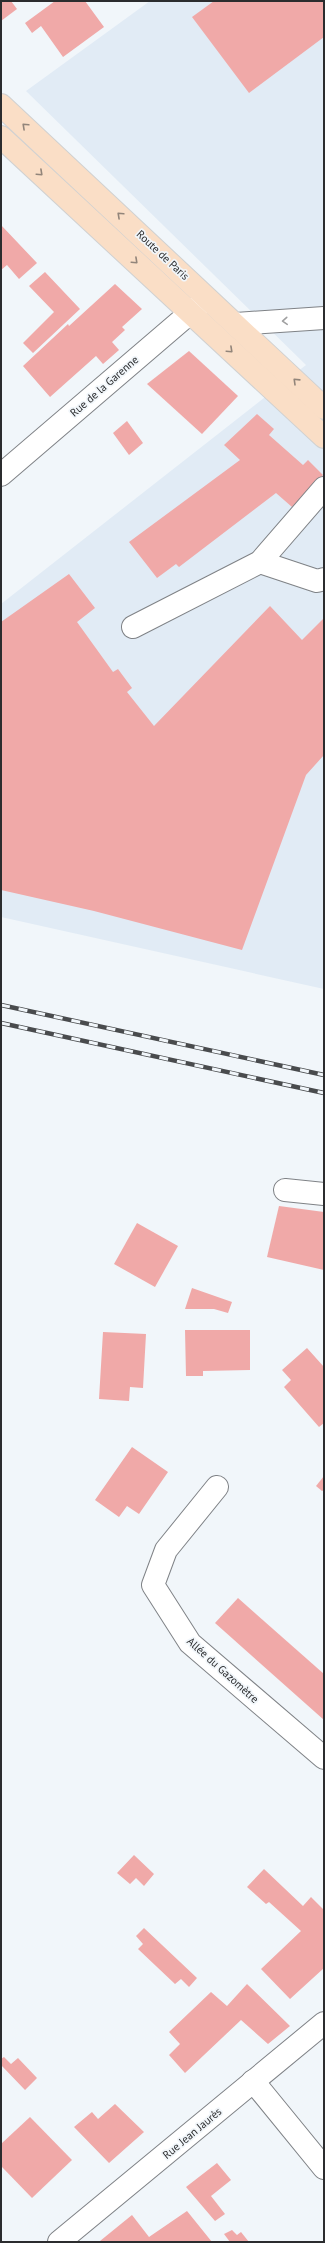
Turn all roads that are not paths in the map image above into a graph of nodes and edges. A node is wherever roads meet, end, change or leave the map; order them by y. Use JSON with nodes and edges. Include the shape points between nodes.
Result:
{"nodes":[{"id":1,"x":1,"y":104,"type":"edge"},
{"id":2,"x":1,"y":137,"type":"edge"},
{"id":3,"x":208,"y":298,"type":"junction"},
{"id":4,"x":190,"y":312,"type":"junction"},
{"id":5,"x":324,"y":318,"type":"edge"},
{"id":6,"x":236,"y":324,"type":"junction"},
{"id":7,"x":324,"y":408,"type":"edge"},
{"id":8,"x":324,"y":437,"type":"edge"},
{"id":9,"x":1,"y":475,"type":"edge"},
{"id":10,"x":324,"y":488,"type":"edge"},
{"id":11,"x":260,"y":562,"type":"junction"},
{"id":12,"x":324,"y":579,"type":"edge"},
{"id":13,"x":133,"y":627,"type":"dead end"},
{"id":14,"x":285,"y":1190,"type":"dead end"},
{"id":15,"x":324,"y":1194,"type":"edge"},
{"id":16,"x":216,"y":1486,"type":"dead end"},
{"id":17,"x":324,"y":1758,"type":"edge"},
{"id":18,"x":324,"y":2023,"type":"edge"},
{"id":19,"x":253,"y":2082,"type":"junction"},
{"id":20,"x":324,"y":2168,"type":"edge"},
{"id":21,"x":59,"y":2242,"type":"edge"}],
"edges":[{"from":3,"to":1,"type":"main road","name":"Route de Paris","one_way":true},
{"from":2,"to":4,"type":"main road","one_way":true},
{"from":3,"to":4,"type":"street","name":"Rue de la Garenne"},
{"from":3,"to":6,"type":"main road","name":"Route de Paris"},
{"from":4,"to":8,"type":"main road","one_way":true},
{"from":4,"to":9,"type":"street","name":"Rue de la Garenne"},
{"from":5,"to":6,"type":"street","one_way":true},
{"from":7,"to":6,"type":"main road","name":"Route de Paris","one_way":true},
{"from":10,"to":11,"type":"street"},
{"from":11,"to":12,"type":"street","via":[[317,581]]},
{"from":11,"to":13,"type":"street"},
{"from":14,"to":15,"type":"street"},
{"from":16,"to":17,"type":"street","name":"Allée du Gazomètre","via":[[166,1550],[153,1585],[190,1643]]},
{"from":18,"to":19,"type":"street","name":"Rue Jean Jaurès"},
{"from":19,"to":20,"type":"street"},
{"from":19,"to":21,"type":"street","name":"Rue Jean Jaurès"}]}
